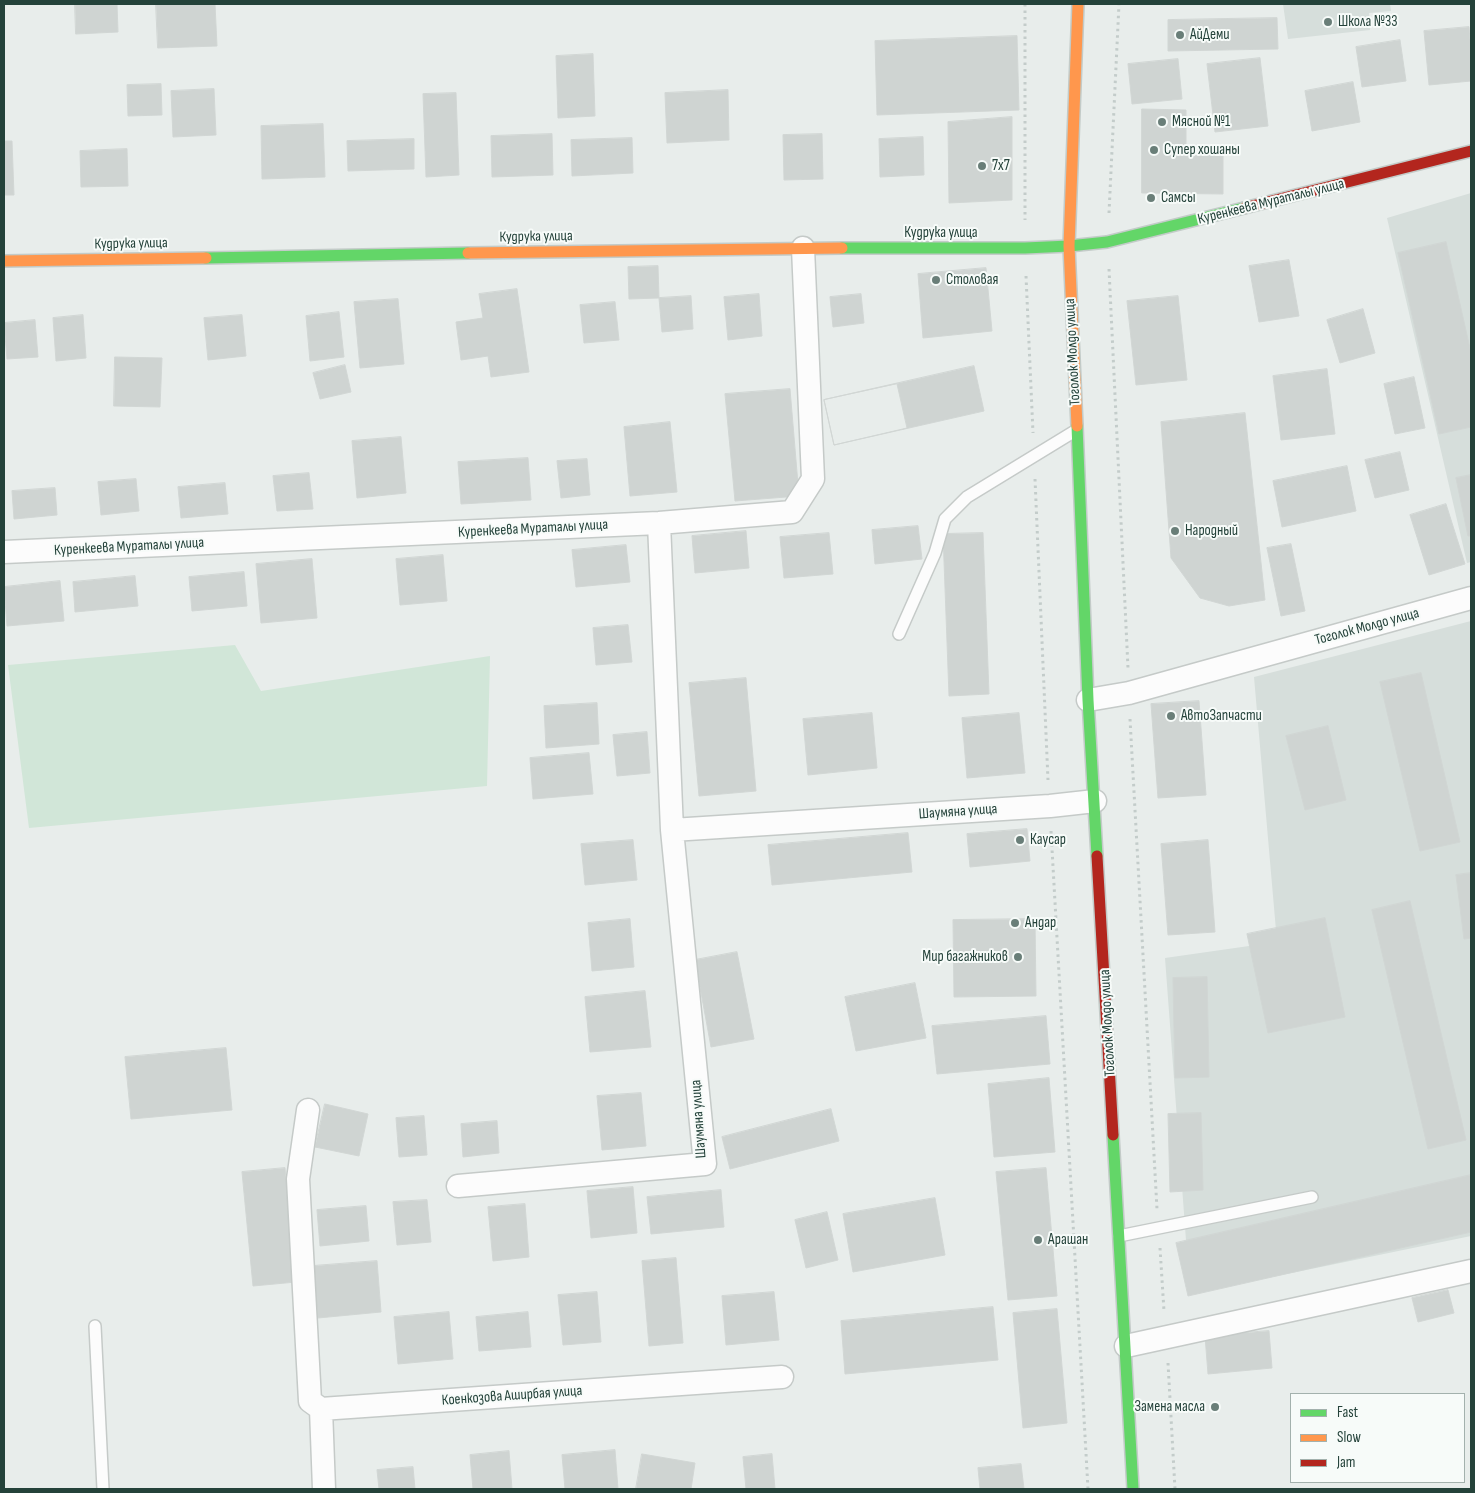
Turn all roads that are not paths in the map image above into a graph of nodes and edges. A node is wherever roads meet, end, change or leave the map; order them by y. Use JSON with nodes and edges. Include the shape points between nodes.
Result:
{"nodes":[{"id":1,"x":1078,"y":4,"type":"edge"},
{"id":2,"x":1471,"y":151,"type":"edge"},
{"id":3,"x":1069,"y":246,"type":"junction"},
{"id":4,"x":803,"y":248,"type":"junction"},
{"id":5,"x":4,"y":261,"type":"edge"},
{"id":6,"x":1077,"y":430,"type":"junction"},
{"id":7,"x":658,"y":523,"type":"junction"},
{"id":8,"x":4,"y":552,"type":"edge"},
{"id":9,"x":1471,"y":598,"type":"edge"},
{"id":10,"x":899,"y":634,"type":"dead end"},
{"id":11,"x":1088,"y":700,"type":"junction"},
{"id":12,"x":1095,"y":801,"type":"junction"},
{"id":13,"x":672,"y":830,"type":"junction"},
{"id":14,"x":308,"y":1110,"type":"dead end"},
{"id":15,"x":458,"y":1186,"type":"dead end"},
{"id":16,"x":1312,"y":1197,"type":"dead end"},
{"id":17,"x":1119,"y":1236,"type":"junction"},
{"id":18,"x":1471,"y":1271,"type":"edge"},
{"id":19,"x":94,"y":1326,"type":"dead end"},
{"id":20,"x":1126,"y":1346,"type":"junction"},
{"id":21,"x":782,"y":1377,"type":"dead end"},
{"id":22,"x":321,"y":1409,"type":"junction"},
{"id":23,"x":104,"y":1489,"type":"edge"},
{"id":24,"x":324,"y":1489,"type":"edge"},
{"id":25,"x":1133,"y":1489,"type":"edge"}],
"edges":[{"from":1,"to":3,"type":"main road","name":"Тоголок Молдо улица"},
{"from":2,"to":3,"type":"main road","name":"Куренкеева Мураталы улица","via":[[1108,242]]},
{"from":3,"to":4,"type":"main road","name":"Кудрука улица"},
{"from":3,"to":6,"type":"main road","name":"Тоголок Молдо улица"},
{"from":4,"to":5,"type":"main road","name":"Кудрука улица"},
{"from":4,"to":7,"type":"street","name":"Куренкеева Мураталы улица","via":[[813,479],[792,512]]},
{"from":6,"to":10,"type":"lane","via":[[968,497],[945,519],[935,553]]},
{"from":6,"to":11,"type":"main road","name":"Тоголок Молдо улица"},
{"from":7,"to":8,"type":"street","name":"Куренкеева Мураталы улица"},
{"from":7,"to":13,"type":"street","name":"Шаумяна улица"},
{"from":9,"to":11,"type":"street","name":"Тоголок Молдо улица","via":[[1129,693]]},
{"from":11,"to":12,"type":"main road","name":"Тоголок Молдо улица"},
{"from":12,"to":13,"type":"street","name":"Шаумяна улица"},
{"from":12,"to":17,"type":"main road","name":"Тоголок Молдо улица"},
{"from":13,"to":15,"type":"street","name":"Шаумяна улица","via":[[705,1164]]},
{"from":14,"to":22,"type":"street","via":[[298,1180],[310,1401]]},
{"from":16,"to":17,"type":"lane"},
{"from":17,"to":20,"type":"main road","name":"Тоголок Молдо улица"},
{"from":18,"to":20,"type":"street"},
{"from":19,"to":23,"type":"lane"},
{"from":20,"to":25,"type":"main road","name":"Тоголок Молдо улица"},
{"from":21,"to":22,"type":"street","name":"Коенкозова Аширбая улица"},
{"from":22,"to":24,"type":"street"}]}
